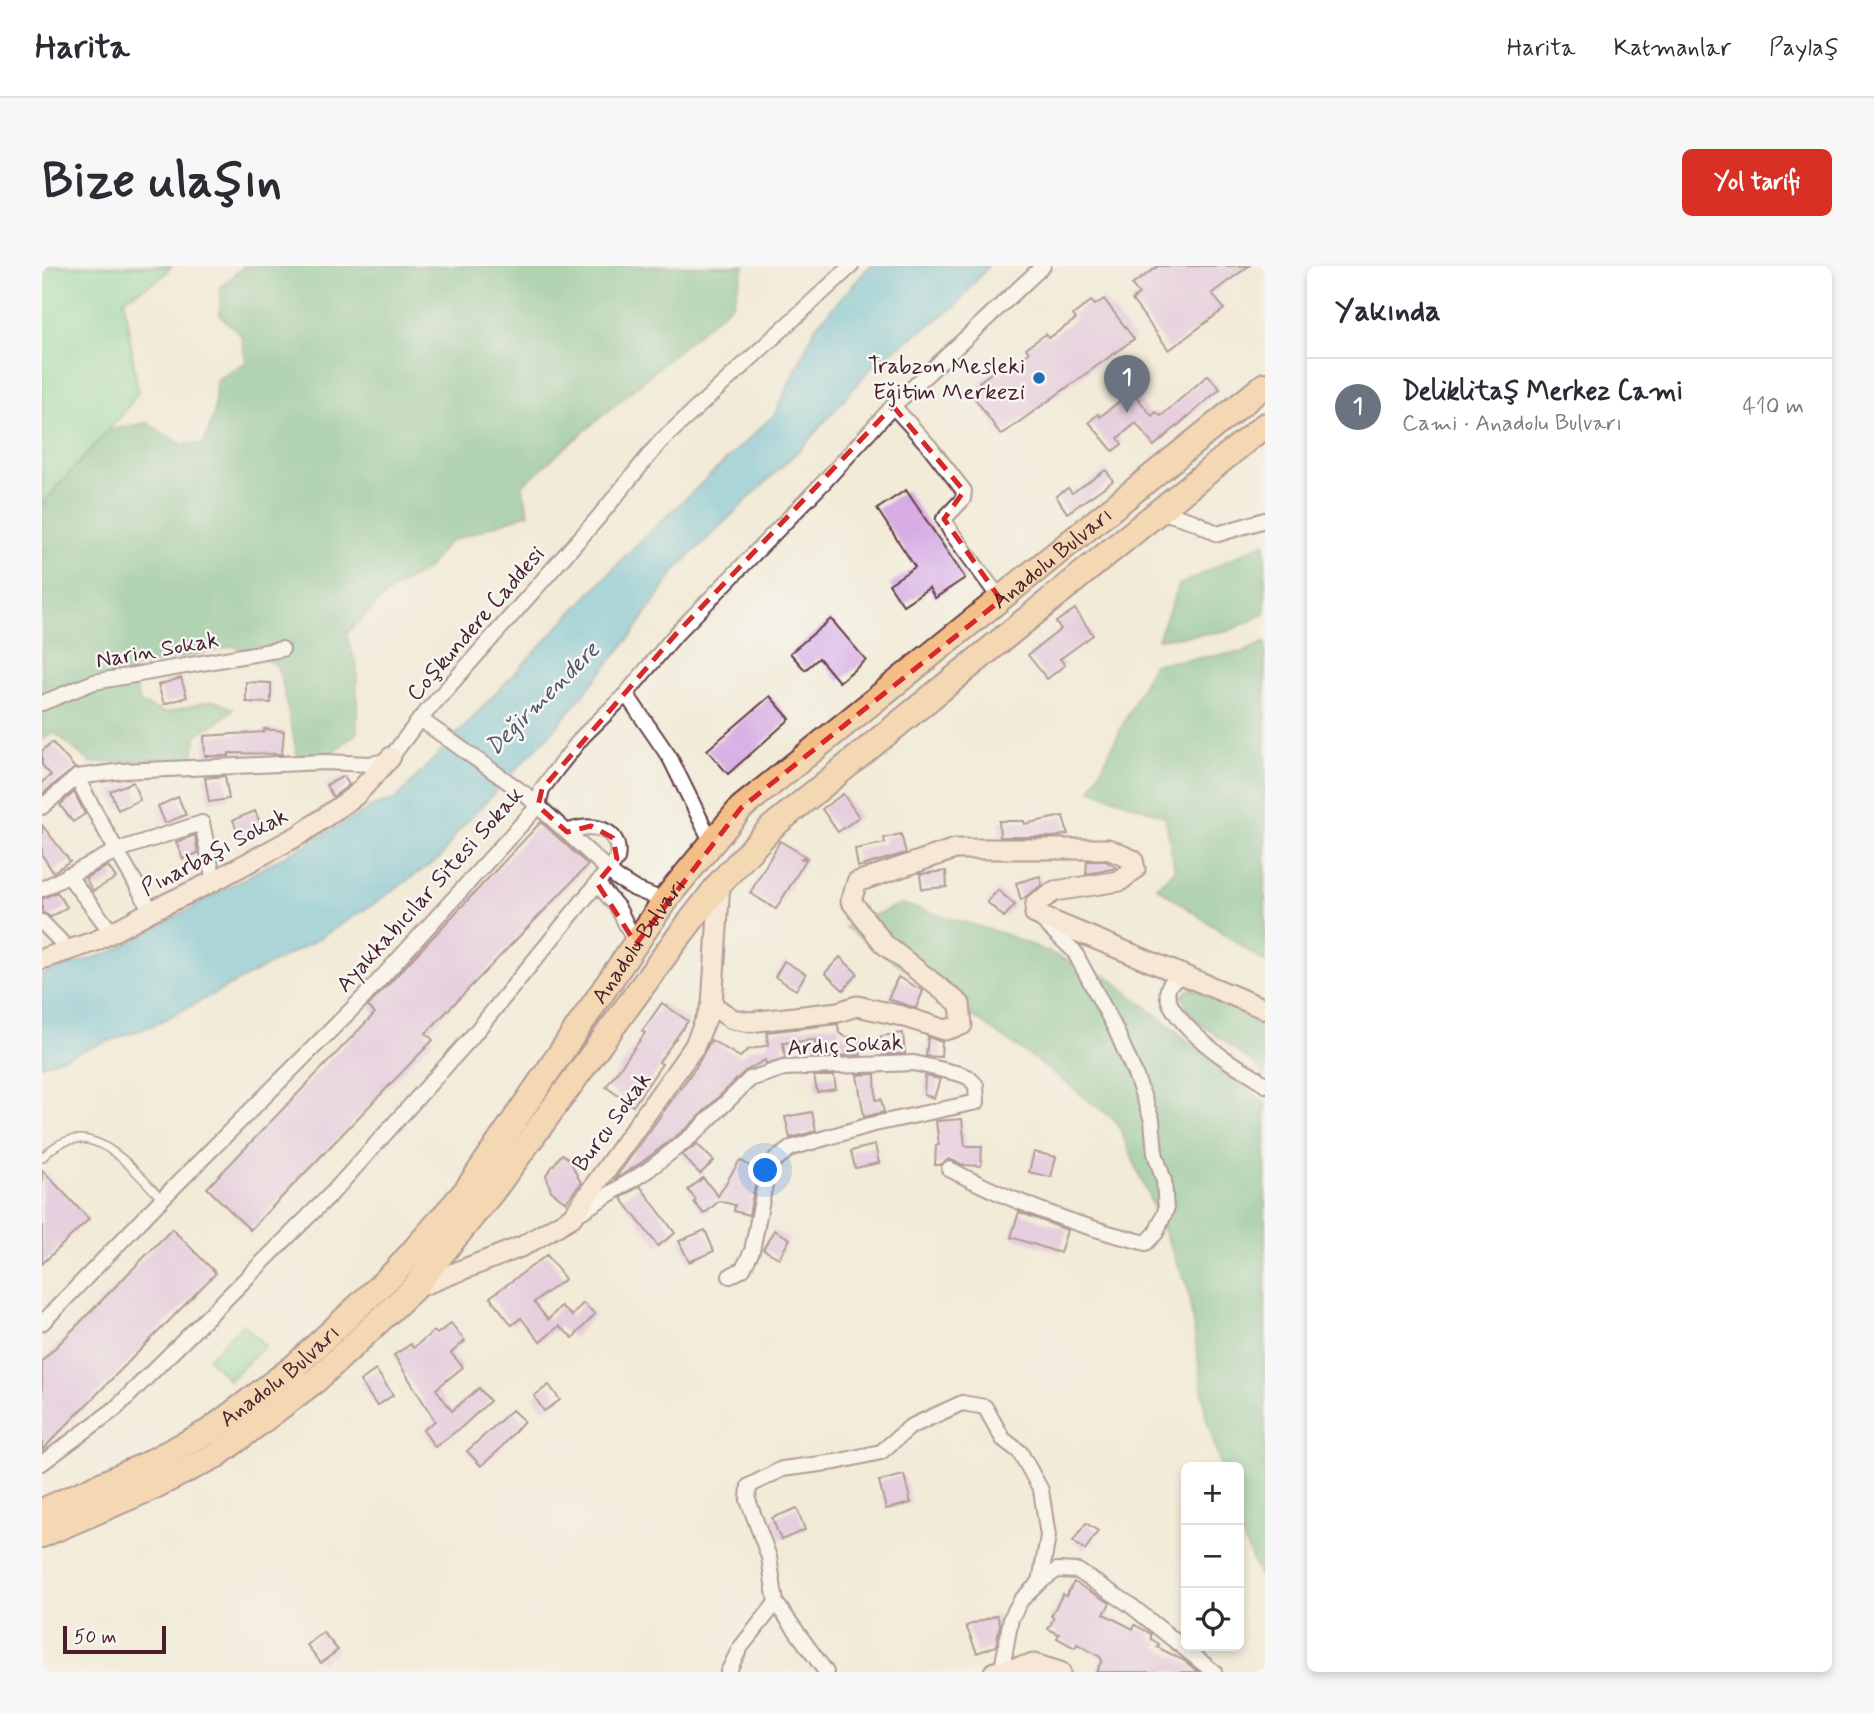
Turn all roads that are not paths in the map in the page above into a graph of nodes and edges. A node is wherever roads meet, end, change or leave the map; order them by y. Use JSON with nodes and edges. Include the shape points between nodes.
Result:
{"nodes":[{"id":1,"x":851,"y":266,"type":"edge"},
{"id":2,"x":1043,"y":266,"type":"edge"},
{"id":3,"x":1265,"y":385,"type":"edge"},
{"id":4,"x":893,"y":406,"type":"junction"},
{"id":5,"x":1265,"y":425,"type":"edge"},
{"id":6,"x":1255,"y":440,"type":"edge"},
{"id":7,"x":1160,"y":511,"type":"junction"},
{"id":8,"x":1265,"y":520,"type":"edge"},
{"id":9,"x":1001,"y":600,"type":"junction"},
{"id":10,"x":282,"y":649,"type":"dead end"},
{"id":11,"x":626,"y":694,"type":"junction"},
{"id":12,"x":42,"y":703,"type":"edge"},
{"id":13,"x":424,"y":722,"type":"junction"},
{"id":14,"x":391,"y":757,"type":"junction"},
{"id":15,"x":77,"y":777,"type":"junction"},
{"id":16,"x":538,"y":806,"type":"junction"},
{"id":17,"x":42,"y":807,"type":"edge"},
{"id":18,"x":567,"y":832,"type":"junction"},
{"id":19,"x":712,"y":843,"type":"junction"},
{"id":20,"x":118,"y":850,"type":"junction"},
{"id":21,"x":608,"y":870,"type":"junction"},
{"id":22,"x":68,"y":875,"type":"junction"},
{"id":23,"x":214,"y":881,"type":"junction"},
{"id":24,"x":597,"y":883,"type":"junction"},
{"id":25,"x":720,"y":883,"type":"junction"},
{"id":26,"x":42,"y":889,"type":"edge"},
{"id":27,"x":665,"y":901,"type":"junction"},
{"id":28,"x":151,"y":911,"type":"junction"},
{"id":29,"x":1035,"y":914,"type":"junction"},
{"id":30,"x":42,"y":922,"type":"edge"},
{"id":31,"x":112,"y":933,"type":"junction"},
{"id":32,"x":636,"y":944,"type":"junction"},
{"id":33,"x":69,"y":950,"type":"junction"},
{"id":34,"x":42,"y":959,"type":"edge"},
{"id":35,"x":1183,"y":975,"type":"junction"},
{"id":36,"x":712,"y":1005,"type":"junction"},
{"id":37,"x":1265,"y":1009,"type":"edge"},
{"id":38,"x":1265,"y":1085,"type":"edge"},
{"id":39,"x":42,"y":1158,"type":"edge"},
{"id":40,"x":949,"y":1170,"type":"dead end"},
{"id":41,"x":162,"y":1199,"type":"junction"},
{"id":42,"x":572,"y":1217,"type":"junction"},
{"id":43,"x":730,"y":1276,"type":"dead end"},
{"id":44,"x":413,"y":1289,"type":"junction"},
{"id":45,"x":42,"y":1323,"type":"edge"},
{"id":46,"x":42,"y":1463,"type":"edge"},
{"id":47,"x":42,"y":1510,"type":"edge"},
{"id":48,"x":42,"y":1535,"type":"edge"},
{"id":49,"x":1040,"y":1582,"type":"junction"},
{"id":50,"x":776,"y":1603,"type":"junction"},
{"id":51,"x":998,"y":1671,"type":"edge"},
{"id":52,"x":728,"y":1672,"type":"edge"},
{"id":53,"x":826,"y":1672,"type":"edge"},
{"id":54,"x":1060,"y":1672,"type":"edge"},
{"id":55,"x":1214,"y":1672,"type":"edge"}],
"edges":[{"from":1,"to":13,"type":"street","name":"Coşkundere Caddesi","via":[[660,442]]},
{"from":2,"to":4,"type":"street","name":"Ayakkabıcılar Sitesi Sokak"},
{"from":3,"to":9,"type":"highway","name":"Anadolu Bulvarı"},
{"from":4,"to":9,"type":"street","via":[[964,491],[963,499],[944,519]]},
{"from":4,"to":11,"type":"street","name":"Ayakkabıcılar Sitesi Sokak","via":[[676,634]]},
{"from":5,"to":6,"type":"highway","name":"Anadolu Bulvarı"},
{"from":6,"to":7,"type":"highway","name":"Anadolu Bulvarı"},
{"from":7,"to":8,"type":"street","via":[[1218,534]]},
{"from":7,"to":25,"type":"highway","name":"Anadolu Bulvarı","via":[[772,827]]},
{"from":9,"to":19,"type":"highway","name":"Anadolu Bulvarı","via":[[741,808]]},
{"from":10,"to":12,"type":"street","name":"Narin Sokak","via":[[94,682]]},
{"from":11,"to":16,"type":"street","name":"Ayakkabıcılar Sitesi Sokak","via":[[556,770],[542,789]]},
{"from":11,"to":19,"type":"street","via":[[670,758]]},
{"from":13,"to":14,"type":"street","name":"Coşkundere Caddesi"},
{"from":13,"to":16,"type":"street"},
{"from":14,"to":15,"type":"street","via":[[370,764],[298,763]]},
{"from":14,"to":23,"type":"street","name":"Pınarbaşı Sokak","via":[[356,795],[334,811]]},
{"from":15,"to":17,"type":"street"},
{"from":15,"to":20,"type":"street"},
{"from":16,"to":18,"type":"street"},
{"from":16,"to":41,"type":"street","name":"Ayakkabıcılar Sitesi Sokak","via":[[364,998]]},
{"from":18,"to":21,"type":"street"},
{"from":18,"to":21,"type":"street","via":[[581,826],[604,829],[619,850]]},
{"from":19,"to":27,"type":"highway","name":"Anadolu Bulvarı"},
{"from":20,"to":22,"type":"street"},
{"from":20,"to":23,"type":"street","via":[[202,822]]},
{"from":20,"to":28,"type":"street"},
{"from":21,"to":24,"type":"street"},
{"from":21,"to":27,"type":"street","via":[[635,889]]},
{"from":22,"to":26,"type":"street"},
{"from":22,"to":31,"type":"street"},
{"from":23,"to":28,"type":"street","name":"Pınarbaşı Sokak"},
{"from":24,"to":32,"type":"street","via":[[618,908]]},
{"from":24,"to":46,"type":"street","via":[[470,1039],[333,1192],[116,1408]]},
{"from":25,"to":36,"type":"street","name":"Burcu Sokak"},
{"from":25,"to":44,"type":"highway","name":"Anadolu Bulvarı","via":[[492,1192]]},
{"from":27,"to":32,"type":"highway","name":"Anadolu Bulvarı"},
{"from":28,"to":31,"type":"street","name":"Pınarbaşı Sokak"},
{"from":29,"to":35,"type":"street"},
{"from":29,"to":36,"type":"street","via":[[1036,903],[1055,891],[1120,881],[1135,869],[1133,860],[1108,849],[955,849],[857,882],[851,901],[884,944],[960,1003],[962,1025],[946,1030],[857,1006],[750,1022],[732,1019]]},
{"from":29,"to":40,"type":"street","via":[[1074,951],[1115,1028],[1152,1120],[1166,1210],[1157,1233],[1146,1243],[1093,1229]]},
{"from":30,"to":33,"type":"street"},
{"from":31,"to":33,"type":"street","name":"Pınarbaşı Sokak"},
{"from":32,"to":47,"type":"highway","name":"Anadolu Bulvarı","via":[[466,1191],[396,1271],[294,1367],[208,1432]]},
{"from":33,"to":34,"type":"street","name":"Pınarbaşı Sokak"},
{"from":35,"to":37,"type":"street"},
{"from":35,"to":38,"type":"street","via":[[1167,989],[1177,1014],[1190,1031]]},
{"from":36,"to":42,"type":"street","name":"Burcu Sokak","via":[[694,1047]]},
{"from":39,"to":41,"type":"lane","via":[[61,1142],[78,1137],[113,1149]]},
{"from":41,"to":45,"type":"street","name":"Ayakkabıcılar Sitesi Sokak"},
{"from":42,"to":43,"type":"street","name":"Ardıç Sokak","via":[[648,1170],[694,1134],[750,1079],[784,1068],[914,1063],[960,1074],[976,1085],[976,1102],[870,1125],[791,1148],[775,1160],[768,1169],[752,1251],[743,1269]]},
{"from":42,"to":44,"type":"street","name":"Burcu Sokak","via":[[523,1246]]},
{"from":44,"to":48,"type":"highway","name":"Anadolu Bulvarı","via":[[316,1380],[217,1455]]},
{"from":49,"to":50,"type":"street","via":[[1048,1536],[1041,1490],[1020,1452],[1003,1439],[985,1408],[962,1403],[910,1427],[881,1452],[782,1469],[749,1486],[748,1500],[769,1557]]},
{"from":49,"to":51,"type":"street","via":[[1021,1600],[1011,1618]]},
{"from":49,"to":55,"type":"street","via":[[1057,1570],[1078,1570]]},
{"from":50,"to":52,"type":"street","via":[[740,1648]]},
{"from":50,"to":53,"type":"street"},
{"from":51,"to":54,"type":"street","via":[[1034,1664]]}]}
